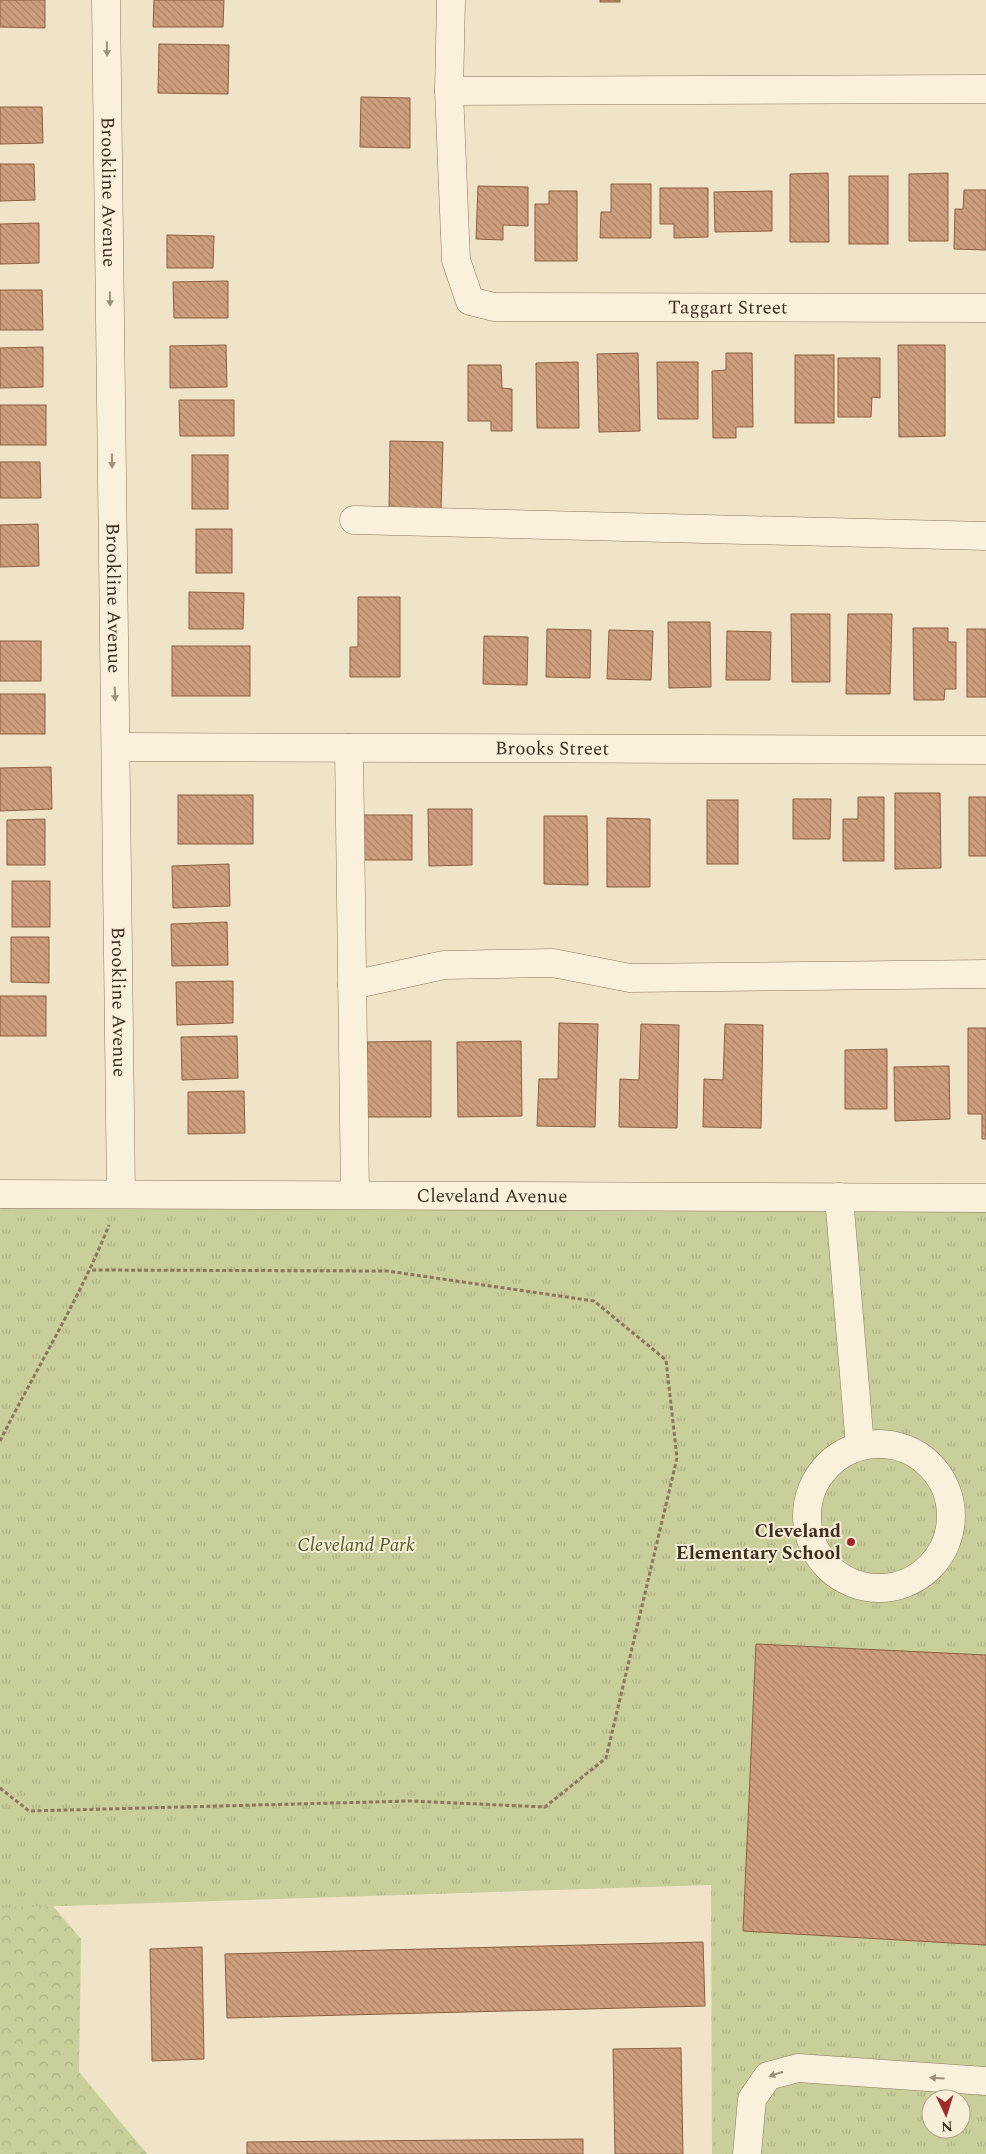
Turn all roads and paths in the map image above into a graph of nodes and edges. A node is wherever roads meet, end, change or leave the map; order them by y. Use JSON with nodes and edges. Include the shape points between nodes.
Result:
{"nodes":[{"id":1,"x":106,"y":0,"type":"edge"},
{"id":2,"x":451,"y":0,"type":"edge"},
{"id":3,"x":986,"y":88,"type":"edge"},
{"id":4,"x":449,"y":91,"type":"junction"},
{"id":5,"x":986,"y":308,"type":"edge"},
{"id":6,"x":354,"y":520,"type":"dead end"},
{"id":7,"x":986,"y":536,"type":"edge"},
{"id":8,"x":117,"y":747,"type":"junction"},
{"id":9,"x":349,"y":748,"type":"junction"},
{"id":10,"x":986,"y":750,"type":"edge"},
{"id":11,"x":986,"y":974,"type":"edge"},
{"id":12,"x":352,"y":985,"type":"junction"},
{"id":13,"x":0,"y":1194,"type":"edge"},
{"id":14,"x":121,"y":1194,"type":"junction"},
{"id":15,"x":355,"y":1195,"type":"junction"},
{"id":16,"x":839,"y":1197,"type":"junction"},
{"id":17,"x":986,"y":1198,"type":"edge"},
{"id":18,"x":91,"y":1270,"type":"junction"},
{"id":19,"x":0,"y":1440,"type":"edge"},
{"id":20,"x":860,"y":1446,"type":"junction"},
{"id":21,"x":0,"y":1788,"type":"edge"},
{"id":22,"x":986,"y":2081,"type":"edge"},
{"id":23,"x":748,"y":2154,"type":"edge"}],
"edges":[{"from":1,"to":8,"type":"street","name":"Brookline Avenue","one_way":true},
{"from":2,"to":4,"type":"street"},
{"from":3,"to":4,"type":"street"},
{"from":4,"to":5,"type":"street","name":"Taggart Street","via":[[456,260],[470,301],[494,307]]},
{"from":6,"to":7,"type":"street"},
{"from":8,"to":9,"type":"street","name":"Brooks Street"},
{"from":8,"to":14,"type":"street","name":"Brookline Avenue"},
{"from":9,"to":10,"type":"street","name":"Brooks Street"},
{"from":9,"to":12,"type":"street"},
{"from":11,"to":12,"type":"street","via":[[630,978],[543,963],[444,965]]},
{"from":12,"to":15,"type":"street"},
{"from":13,"to":14,"type":"street","name":"Cleveland Avenue"},
{"from":14,"to":15,"type":"street","name":"Cleveland Avenue"},
{"from":14,"to":18,"type":"path"},
{"from":15,"to":16,"type":"street","name":"Cleveland Avenue"},
{"from":16,"to":17,"type":"street","name":"Cleveland Avenue"},
{"from":16,"to":20,"type":"street"},
{"from":18,"to":19,"type":"path"},
{"from":18,"to":21,"type":"path","via":[[387,1271],[594,1301],[666,1360],[677,1458],[606,1758],[545,1807],[410,1802],[29,1811]]},
{"from":20,"to":20,"type":"street","via":[[838,1456],[821,1473],[810,1494],[806,1518],[811,1541],[823,1562],[841,1578],[863,1587],[887,1588],[910,1582],[930,1568],[944,1549],[952,1526],[951,1502],[942,1480],[927,1462],[907,1449],[884,1444]]},
{"from":22,"to":23,"type":"street","one_way":true,"via":[[798,2068],[768,2076],[752,2100]]}]}
